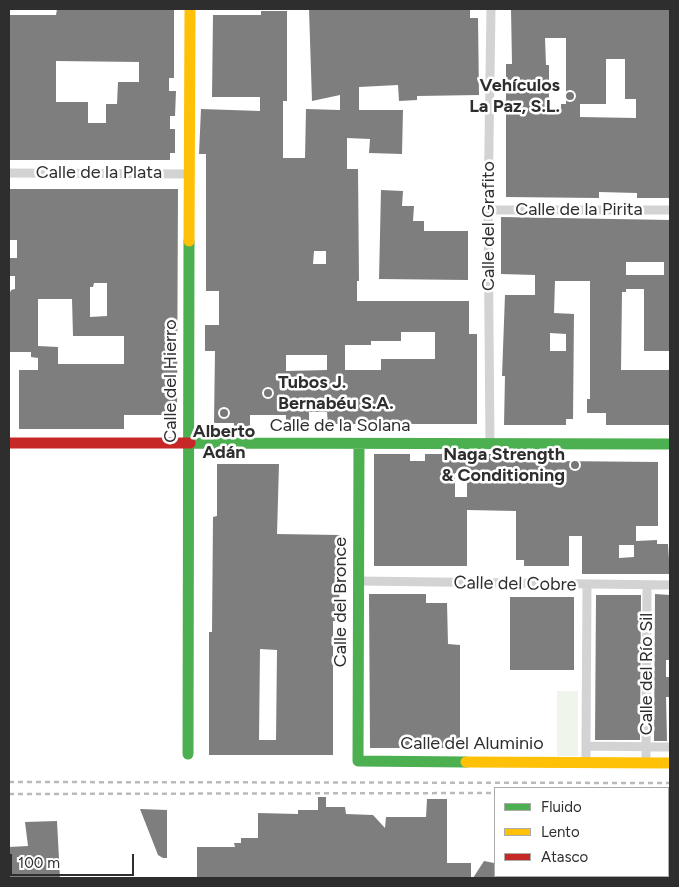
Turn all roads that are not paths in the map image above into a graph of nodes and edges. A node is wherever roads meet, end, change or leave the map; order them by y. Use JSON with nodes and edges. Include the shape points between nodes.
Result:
{"nodes":[{"id":1,"x":190,"y":9,"type":"edge"},
{"id":2,"x":491,"y":9,"type":"edge"},
{"id":3,"x":9,"y":173,"type":"edge"},
{"id":4,"x":189,"y":174,"type":"junction"},
{"id":5,"x":488,"y":210,"type":"junction"},
{"id":6,"x":670,"y":210,"type":"edge"},
{"id":7,"x":9,"y":443,"type":"edge"},
{"id":8,"x":189,"y":444,"type":"junction"},
{"id":9,"x":359,"y":444,"type":"junction"},
{"id":10,"x":490,"y":444,"type":"junction"},
{"id":11,"x":670,"y":444,"type":"edge"},
{"id":12,"x":359,"y":581,"type":"junction"},
{"id":13,"x":587,"y":585,"type":"junction"},
{"id":14,"x":647,"y":585,"type":"junction"},
{"id":15,"x":670,"y":585,"type":"edge"},
{"id":16,"x":586,"y":746,"type":"junction"},
{"id":17,"x":647,"y":747,"type":"junction"},
{"id":18,"x":670,"y":747,"type":"edge"},
{"id":19,"x":188,"y":754,"type":"dead end"},
{"id":20,"x":358,"y":761,"type":"joint"},
{"id":21,"x":586,"y":762,"type":"junction"},
{"id":22,"x":646,"y":763,"type":"junction"},
{"id":23,"x":670,"y":763,"type":"edge"}],
"edges":[{"from":1,"to":4,"type":"street","name":"Calle del Hierro"},
{"from":2,"to":5,"type":"street","name":"Calle del Grafito"},
{"from":3,"to":4,"type":"street","name":"Calle de la Plata"},
{"from":4,"to":8,"type":"street","name":"Calle del Hierro"},
{"from":5,"to":6,"type":"street","name":"Calle de la Pirita"},
{"from":5,"to":10,"type":"street","name":"Calle del Grafito"},
{"from":7,"to":8,"type":"street","name":"Calle de la Solana"},
{"from":8,"to":9,"type":"street","name":"Calle de la Solana"},
{"from":8,"to":19,"type":"street","name":"Calle del Hierro"},
{"from":9,"to":10,"type":"street","name":"Calle de la Solana"},
{"from":9,"to":12,"type":"street","name":"Calle del Bronce"},
{"from":10,"to":11,"type":"street","name":"Calle de la Solana"},
{"from":12,"to":13,"type":"street","name":"Calle del Cobre"},
{"from":12,"to":20,"type":"street","name":"Calle del Bronce"},
{"from":13,"to":14,"type":"street","name":"Calle del Cobre"},
{"from":13,"to":16,"type":"street"},
{"from":14,"to":15,"type":"street","name":"Calle del Cobre"},
{"from":14,"to":17,"type":"street","name":"Calle del Río Sil"},
{"from":16,"to":17,"type":"street"},
{"from":16,"to":21,"type":"street"},
{"from":17,"to":18,"type":"street"},
{"from":17,"to":22,"type":"street","name":"Calle del Río Sil"},
{"from":20,"to":21,"type":"street","name":"Calle del Aluminio"},
{"from":21,"to":22,"type":"street","name":"Calle del Aluminio"},
{"from":22,"to":23,"type":"street","name":"Calle del Aluminio"}]}
